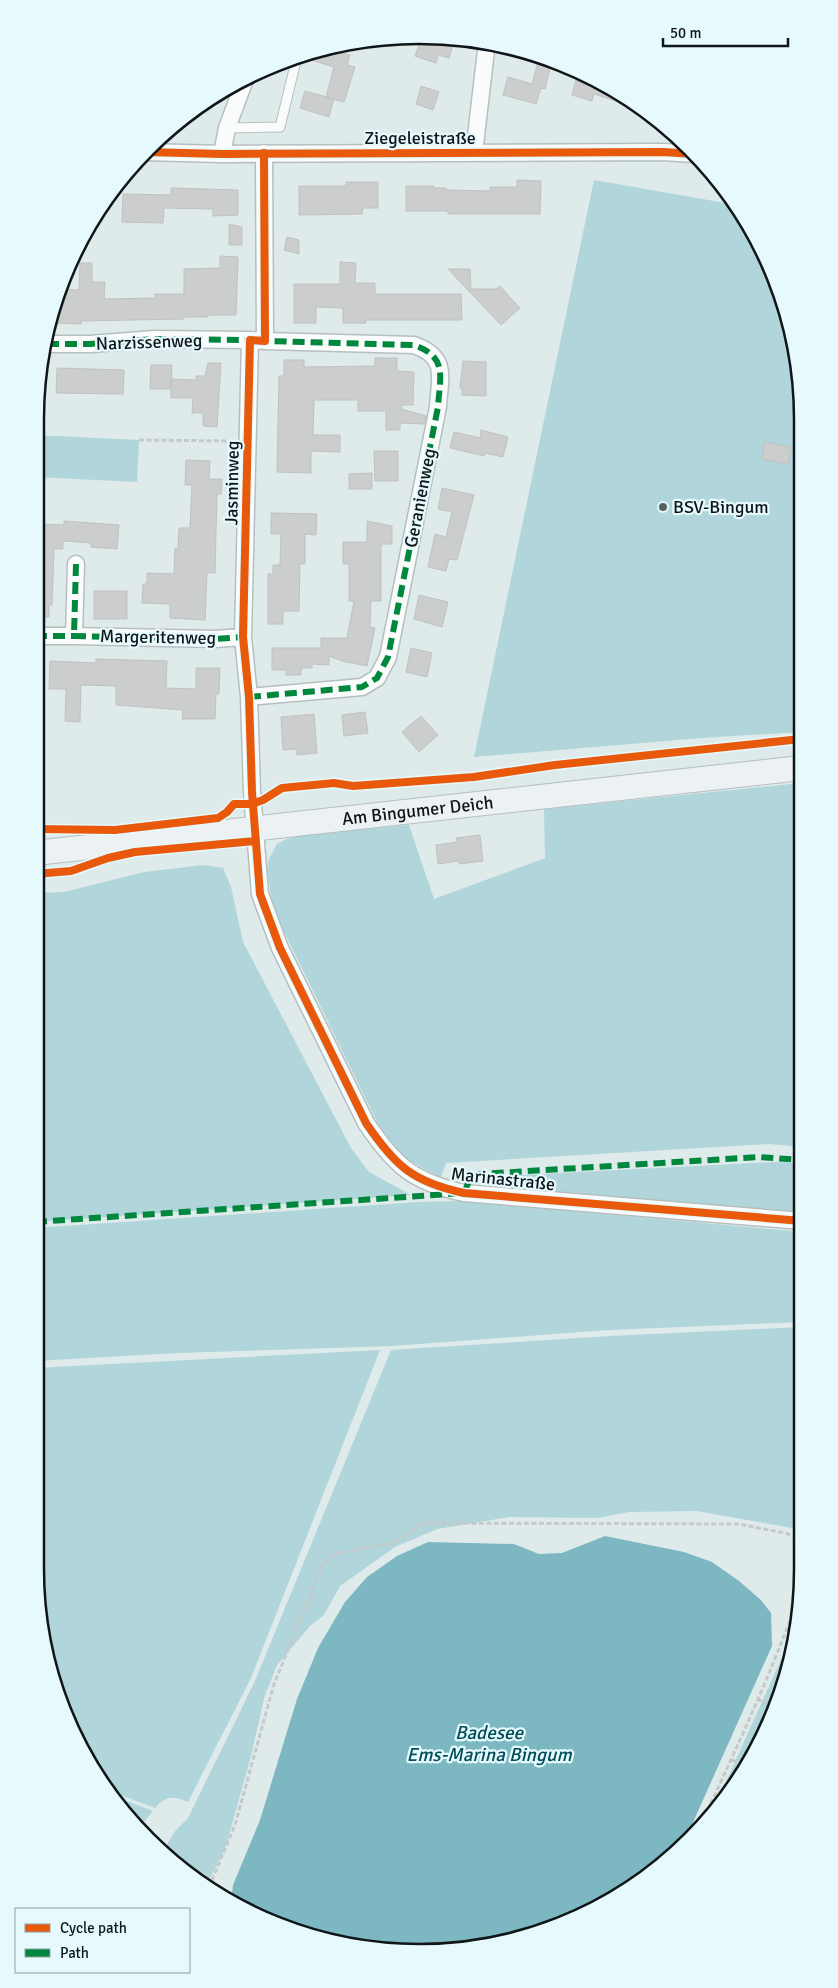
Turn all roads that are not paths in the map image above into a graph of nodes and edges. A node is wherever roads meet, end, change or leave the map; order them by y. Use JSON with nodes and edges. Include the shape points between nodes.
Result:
{"nodes":[{"id":1,"x":486,"y":50,"type":"edge"},
{"id":2,"x":295,"y":65,"type":"edge"},
{"id":3,"x":242,"y":88,"type":"edge"},
{"id":4,"x":228,"y":128,"type":"junction"},
{"id":5,"x":156,"y":152,"type":"edge"},
{"id":6,"x":264,"y":153,"type":"junction"},
{"id":7,"x":474,"y":153,"type":"junction"},
{"id":8,"x":683,"y":153,"type":"edge"},
{"id":9,"x":222,"y":154,"type":"junction"},
{"id":10,"x":258,"y":341,"type":"junction"},
{"id":11,"x":52,"y":344,"type":"edge"},
{"id":12,"x":76,"y":564,"type":"dead end"},
{"id":13,"x":44,"y":636,"type":"edge"},
{"id":14,"x":74,"y":636,"type":"junction"},
{"id":15,"x":243,"y":637,"type":"junction"},
{"id":16,"x":248,"y":697,"type":"junction"},
{"id":17,"x":794,"y":769,"type":"edge"},
{"id":18,"x":254,"y":828,"type":"junction"},
{"id":19,"x":44,"y":852,"type":"edge"},
{"id":20,"x":794,"y":1220,"type":"edge"}],
"edges":[{"from":1,"to":7,"type":"street"},
{"from":2,"to":4,"type":"lane","via":[[280,128]]},
{"from":3,"to":4,"type":"street"},
{"from":4,"to":9,"type":"street"},
{"from":5,"to":9,"type":"street","name":"Ziegeleistraße"},
{"from":6,"to":7,"type":"street","name":"Ziegeleistraße"},
{"from":6,"to":9,"type":"street","name":"Ziegeleistraße"},
{"from":6,"to":10,"type":"street","name":"Jasminweg"},
{"from":7,"to":8,"type":"street","name":"Ziegeleistraße"},
{"from":10,"to":11,"type":"street","name":"Narzissenweg","via":[[154,339]]},
{"from":10,"to":15,"type":"street","name":"Jasminweg","via":[[248,443]]},
{"from":10,"to":16,"type":"street","name":"Geranienweg","via":[[414,345],[436,358],[440,373],[438,407],[392,638],[388,657],[377,678],[362,687]]},
{"from":12,"to":14,"type":"street","name":"Margeritenweg"},
{"from":13,"to":14,"type":"street","name":"Margeritenweg"},
{"from":14,"to":15,"type":"street","name":"Margeritenweg"},
{"from":15,"to":16,"type":"street","name":"Jasminweg"},
{"from":16,"to":18,"type":"street","name":"Jasminweg"},
{"from":17,"to":18,"type":"main road","name":"Am Bingumer Deich"},
{"from":18,"to":19,"type":"main road","name":"Am Bingumer Deich"},
{"from":18,"to":20,"type":"street","name":"Marinastraße","via":[[260,894],[280,948],[366,1124],[402,1167],[425,1182],[464,1193]]}]}
